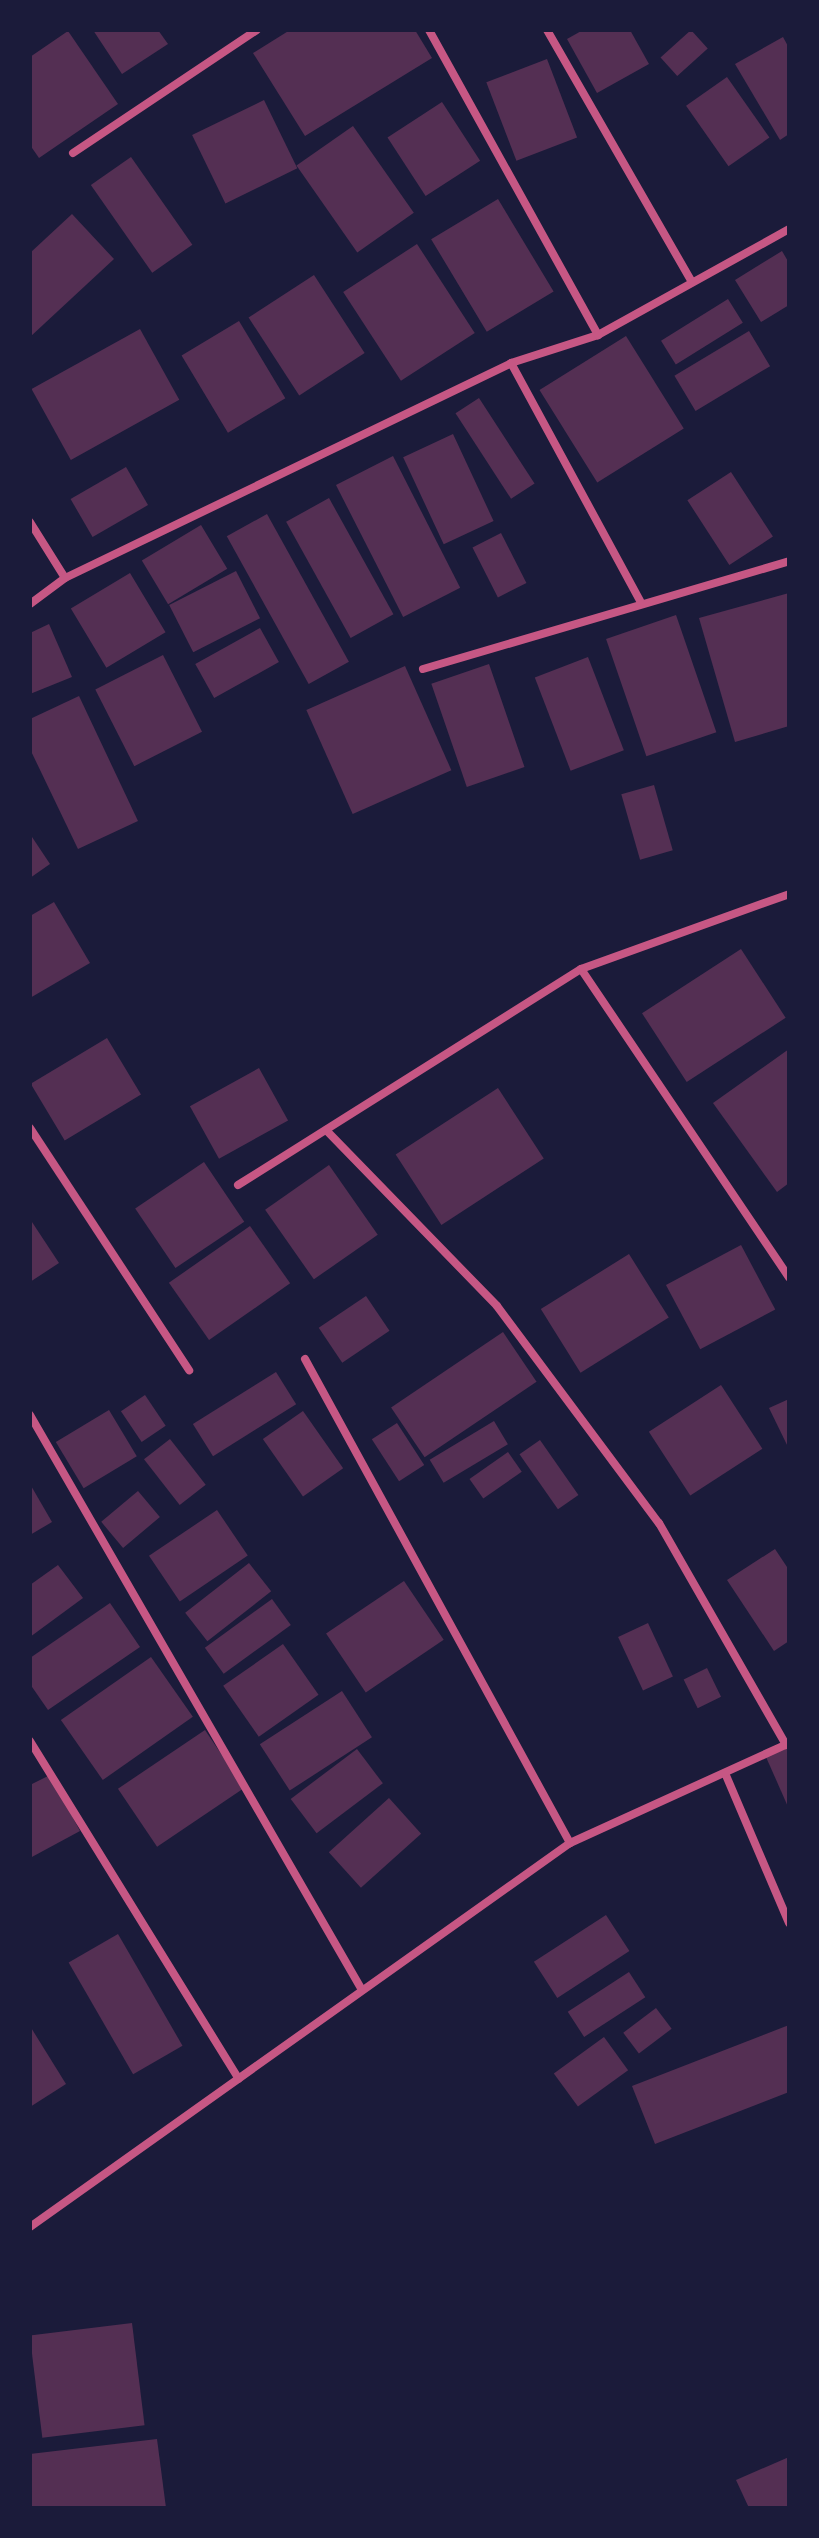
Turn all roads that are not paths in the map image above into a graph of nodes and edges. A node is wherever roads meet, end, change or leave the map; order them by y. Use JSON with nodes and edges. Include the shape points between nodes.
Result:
{"nodes":[{"id":1,"x":257,"y":30,"type":"edge"},
{"id":2,"x":429,"y":30,"type":"edge"},
{"id":3,"x":547,"y":30,"type":"edge"},
{"id":4,"x":73,"y":153,"type":"dead end"},
{"id":5,"x":789,"y":229,"type":"edge"},
{"id":6,"x":692,"y":282,"type":"junction"},
{"id":7,"x":598,"y":335,"type":"junction"},
{"id":8,"x":511,"y":363,"type":"junction"},
{"id":9,"x":30,"y":522,"type":"edge"},
{"id":10,"x":789,"y":561,"type":"edge"},
{"id":11,"x":65,"y":578,"type":"junction"},
{"id":12,"x":30,"y":604,"type":"edge"},
{"id":13,"x":642,"y":604,"type":"junction"},
{"id":14,"x":423,"y":669,"type":"dead end"},
{"id":15,"x":789,"y":894,"type":"edge"},
{"id":16,"x":581,"y":969,"type":"junction"},
{"id":17,"x":30,"y":1128,"type":"edge"},
{"id":18,"x":326,"y":1130,"type":"junction"},
{"id":19,"x":238,"y":1185,"type":"dead end"},
{"id":20,"x":789,"y":1277,"type":"edge"},
{"id":21,"x":305,"y":1359,"type":"dead end"},
{"id":22,"x":189,"y":1370,"type":"dead end"},
{"id":23,"x":30,"y":1415,"type":"edge"},
{"id":24,"x":30,"y":1741,"type":"edge"},
{"id":25,"x":787,"y":1744,"type":"edge"},
{"id":26,"x":725,"y":1773,"type":"junction"},
{"id":27,"x":570,"y":1843,"type":"junction"},
{"id":28,"x":789,"y":1923,"type":"edge"},
{"id":29,"x":362,"y":1990,"type":"junction"},
{"id":30,"x":239,"y":2079,"type":"junction"},
{"id":31,"x":30,"y":2227,"type":"edge"}],
"edges":[{"from":1,"to":4,"type":"street"},
{"from":2,"to":7,"type":"street"},
{"from":3,"to":6,"type":"street"},
{"from":5,"to":6,"type":"street"},
{"from":6,"to":7,"type":"street"},
{"from":7,"to":8,"type":"street"},
{"from":8,"to":11,"type":"street"},
{"from":8,"to":13,"type":"street"},
{"from":9,"to":11,"type":"street"},
{"from":10,"to":13,"type":"street"},
{"from":11,"to":12,"type":"street"},
{"from":13,"to":14,"type":"street"},
{"from":15,"to":16,"type":"street"},
{"from":16,"to":18,"type":"street"},
{"from":16,"to":20,"type":"street"},
{"from":17,"to":22,"type":"street"},
{"from":18,"to":19,"type":"street"},
{"from":18,"to":25,"type":"street","via":[[497,1306],[659,1523]]},
{"from":21,"to":27,"type":"street"},
{"from":23,"to":29,"type":"street"},
{"from":24,"to":30,"type":"street"},
{"from":25,"to":26,"type":"street"},
{"from":26,"to":27,"type":"street"},
{"from":26,"to":28,"type":"street"},
{"from":27,"to":29,"type":"street"},
{"from":29,"to":30,"type":"street"},
{"from":30,"to":31,"type":"street"}]}
